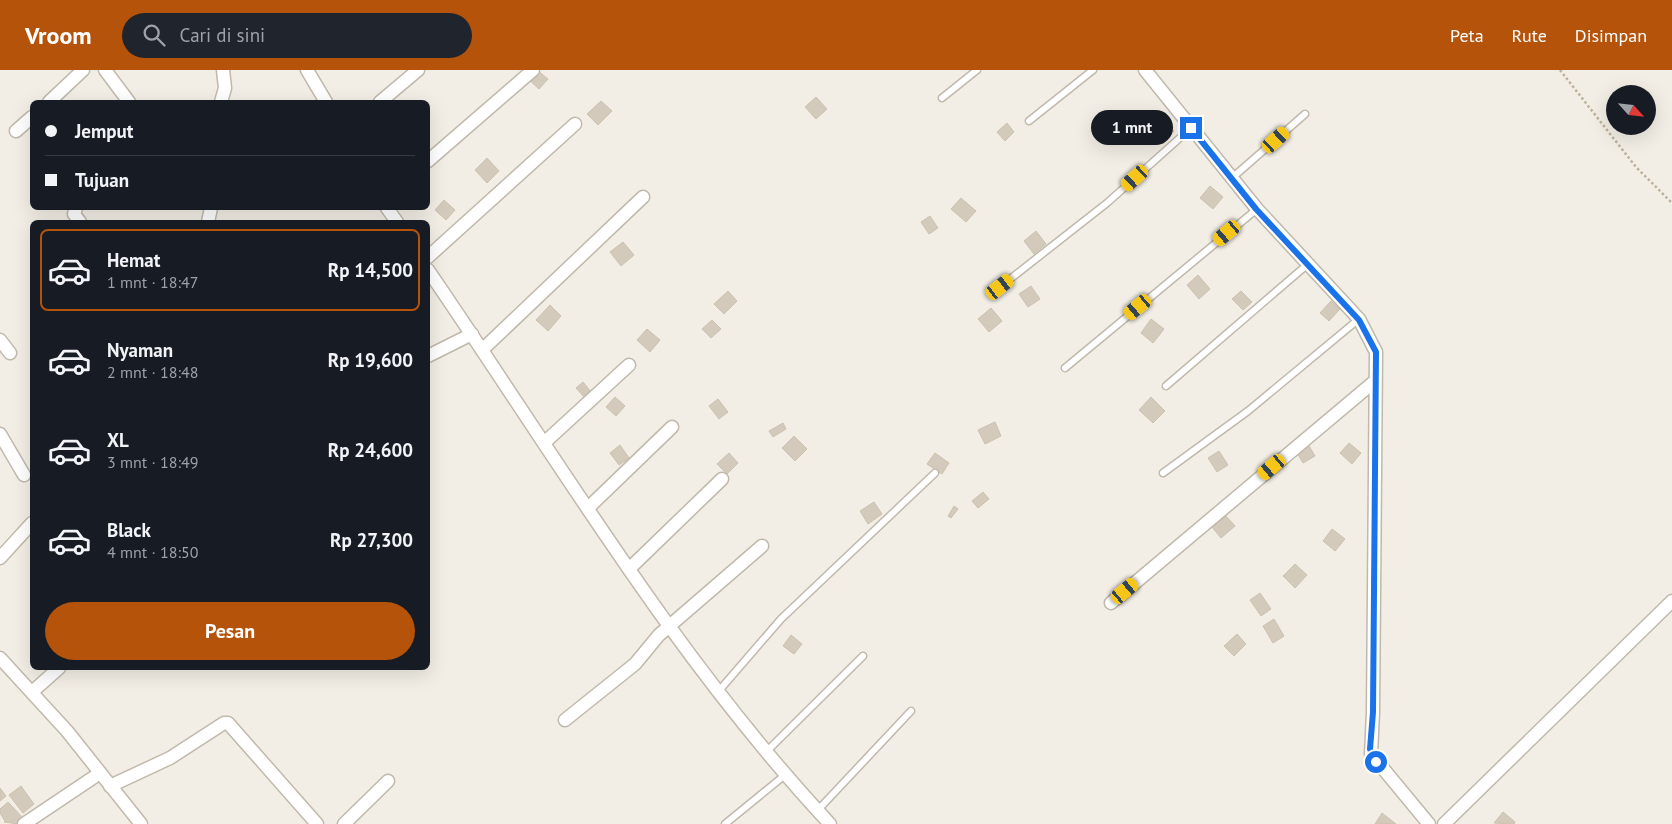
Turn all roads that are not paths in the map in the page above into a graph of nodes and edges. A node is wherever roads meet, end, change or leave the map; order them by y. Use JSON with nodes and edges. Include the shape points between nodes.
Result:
{"nodes":[{"id":1,"x":82,"y":70,"type":"edge"},
{"id":2,"x":105,"y":70,"type":"edge"},
{"id":3,"x":224,"y":70,"type":"edge"},
{"id":4,"x":307,"y":70,"type":"edge"},
{"id":5,"x":418,"y":70,"type":"edge"},
{"id":6,"x":533,"y":70,"type":"edge"},
{"id":7,"x":977,"y":70,"type":"edge"},
{"id":8,"x":1093,"y":70,"type":"edge"},
{"id":9,"x":1145,"y":70,"type":"edge"},
{"id":10,"x":942,"y":98,"type":"dead end"},
{"id":11,"x":56,"y":100,"type":"edge"},
{"id":12,"x":128,"y":100,"type":"edge"},
{"id":13,"x":221,"y":100,"type":"edge"},
{"id":14,"x":325,"y":100,"type":"edge"},
{"id":15,"x":382,"y":100,"type":"edge"},
{"id":16,"x":1305,"y":114,"type":"dead end"},
{"id":17,"x":30,"y":119,"type":"edge"},
{"id":18,"x":1029,"y":121,"type":"dead end"},
{"id":19,"x":575,"y":124,"type":"dead end"},
{"id":20,"x":1191,"y":128,"type":"junction"},
{"id":21,"x":16,"y":132,"type":"dead end"},
{"id":22,"x":430,"y":159,"type":"edge"},
{"id":23,"x":1232,"y":178,"type":"junction"},
{"id":24,"x":643,"y":197,"type":"dead end"},
{"id":25,"x":1256,"y":209,"type":"junction"},
{"id":26,"x":430,"y":256,"type":"edge"},
{"id":27,"x":1308,"y":264,"type":"junction"},
{"id":28,"x":430,"y":273,"type":"edge"},
{"id":29,"x":1000,"y":287,"type":"dead end"},
{"id":30,"x":1359,"y":320,"type":"junction"},
{"id":31,"x":472,"y":334,"type":"junction"},
{"id":32,"x":0,"y":340,"type":"edge"},
{"id":33,"x":482,"y":350,"type":"junction"},
{"id":34,"x":10,"y":353,"type":"dead end"},
{"id":35,"x":430,"y":355,"type":"edge"},
{"id":36,"x":629,"y":365,"type":"dead end"},
{"id":37,"x":1064,"y":368,"type":"dead end"},
{"id":38,"x":1375,"y":381,"type":"junction"},
{"id":39,"x":1166,"y":386,"type":"dead end"},
{"id":40,"x":672,"y":426,"type":"dead end"},
{"id":41,"x":0,"y":434,"type":"edge"},
{"id":42,"x":544,"y":443,"type":"junction"},
{"id":43,"x":1163,"y":473,"type":"dead end"},
{"id":44,"x":934,"y":474,"type":"dead end"},
{"id":45,"x":24,"y":475,"type":"dead end"},
{"id":46,"x":722,"y":479,"type":"dead end"},
{"id":47,"x":588,"y":508,"type":"junction"},
{"id":48,"x":30,"y":525,"type":"edge"},
{"id":49,"x":762,"y":546,"type":"dead end"},
{"id":50,"x":0,"y":558,"type":"edge"},
{"id":51,"x":629,"y":570,"type":"junction"},
{"id":52,"x":1672,"y":601,"type":"edge"},
{"id":53,"x":1110,"y":603,"type":"dead end"},
{"id":54,"x":670,"y":625,"type":"junction"},
{"id":55,"x":863,"y":656,"type":"dead end"},
{"id":56,"x":0,"y":658,"type":"edge"},
{"id":57,"x":57,"y":670,"type":"edge"},
{"id":58,"x":32,"y":692,"type":"junction"},
{"id":59,"x":718,"y":693,"type":"junction"},
{"id":60,"x":911,"y":711,"type":"dead end"},
{"id":61,"x":565,"y":720,"type":"dead end"},
{"id":62,"x":765,"y":753,"type":"junction"},
{"id":63,"x":100,"y":773,"type":"junction"},
{"id":64,"x":785,"y":774,"type":"junction"},
{"id":65,"x":388,"y":781,"type":"dead end"},
{"id":66,"x":110,"y":786,"type":"junction"},
{"id":67,"x":817,"y":811,"type":"junction"},
{"id":68,"x":24,"y":824,"type":"edge"},
{"id":69,"x":141,"y":824,"type":"edge"},
{"id":70,"x":317,"y":824,"type":"edge"},
{"id":71,"x":344,"y":824,"type":"edge"},
{"id":72,"x":725,"y":824,"type":"edge"},
{"id":73,"x":830,"y":824,"type":"edge"},
{"id":74,"x":1429,"y":824,"type":"edge"},
{"id":75,"x":1444,"y":824,"type":"edge"}],
"edges":[{"from":1,"to":11,"type":"street"},
{"from":2,"to":12,"type":"street"},
{"from":3,"to":13,"type":"street"},
{"from":4,"to":14,"type":"street"},
{"from":5,"to":15,"type":"street"},
{"from":6,"to":22,"type":"street"},
{"from":7,"to":10,"type":"lane"},
{"from":8,"to":18,"type":"lane"},
{"from":9,"to":20,"type":"street"},
{"from":16,"to":23,"type":"lane"},
{"from":17,"to":21,"type":"street"},
{"from":19,"to":26,"type":"street"},
{"from":20,"to":23,"type":"street"},
{"from":20,"to":29,"type":"lane","via":[[1107,203]]},
{"from":23,"to":25,"type":"street"},
{"from":24,"to":33,"type":"street"},
{"from":25,"to":27,"type":"street"},
{"from":25,"to":37,"type":"lane"},
{"from":27,"to":30,"type":"street"},
{"from":27,"to":39,"type":"lane"},
{"from":28,"to":31,"type":"street"},
{"from":30,"to":38,"type":"street","via":[[1376,352]]},
{"from":30,"to":43,"type":"lane","via":[[1248,411]]},
{"from":31,"to":33,"type":"street"},
{"from":31,"to":35,"type":"street"},
{"from":32,"to":34,"type":"street"},
{"from":33,"to":42,"type":"street"},
{"from":36,"to":42,"type":"street"},
{"from":38,"to":53,"type":"street"},
{"from":38,"to":74,"type":"street","via":[[1370,749],[1380,767]]},
{"from":40,"to":47,"type":"street"},
{"from":41,"to":45,"type":"street"},
{"from":42,"to":47,"type":"street"},
{"from":44,"to":59,"type":"lane","via":[[781,619]]},
{"from":46,"to":51,"type":"street"},
{"from":47,"to":51,"type":"street"},
{"from":48,"to":50,"type":"street"},
{"from":49,"to":54,"type":"street"},
{"from":51,"to":54,"type":"street"},
{"from":52,"to":75,"type":"street"},
{"from":54,"to":59,"type":"street"},
{"from":54,"to":61,"type":"street","via":[[635,664]]},
{"from":55,"to":62,"type":"lane"},
{"from":56,"to":58,"type":"street"},
{"from":57,"to":58,"type":"street"},
{"from":58,"to":63,"type":"street"},
{"from":59,"to":62,"type":"street"},
{"from":60,"to":67,"type":"lane"},
{"from":62,"to":64,"type":"street"},
{"from":63,"to":66,"type":"street"},
{"from":63,"to":68,"type":"street"},
{"from":64,"to":67,"type":"street"},
{"from":64,"to":72,"type":"lane"},
{"from":65,"to":71,"type":"street"},
{"from":66,"to":69,"type":"street"},
{"from":66,"to":70,"type":"street","via":[[170,758],[228,723]]},
{"from":67,"to":73,"type":"street"}]}
